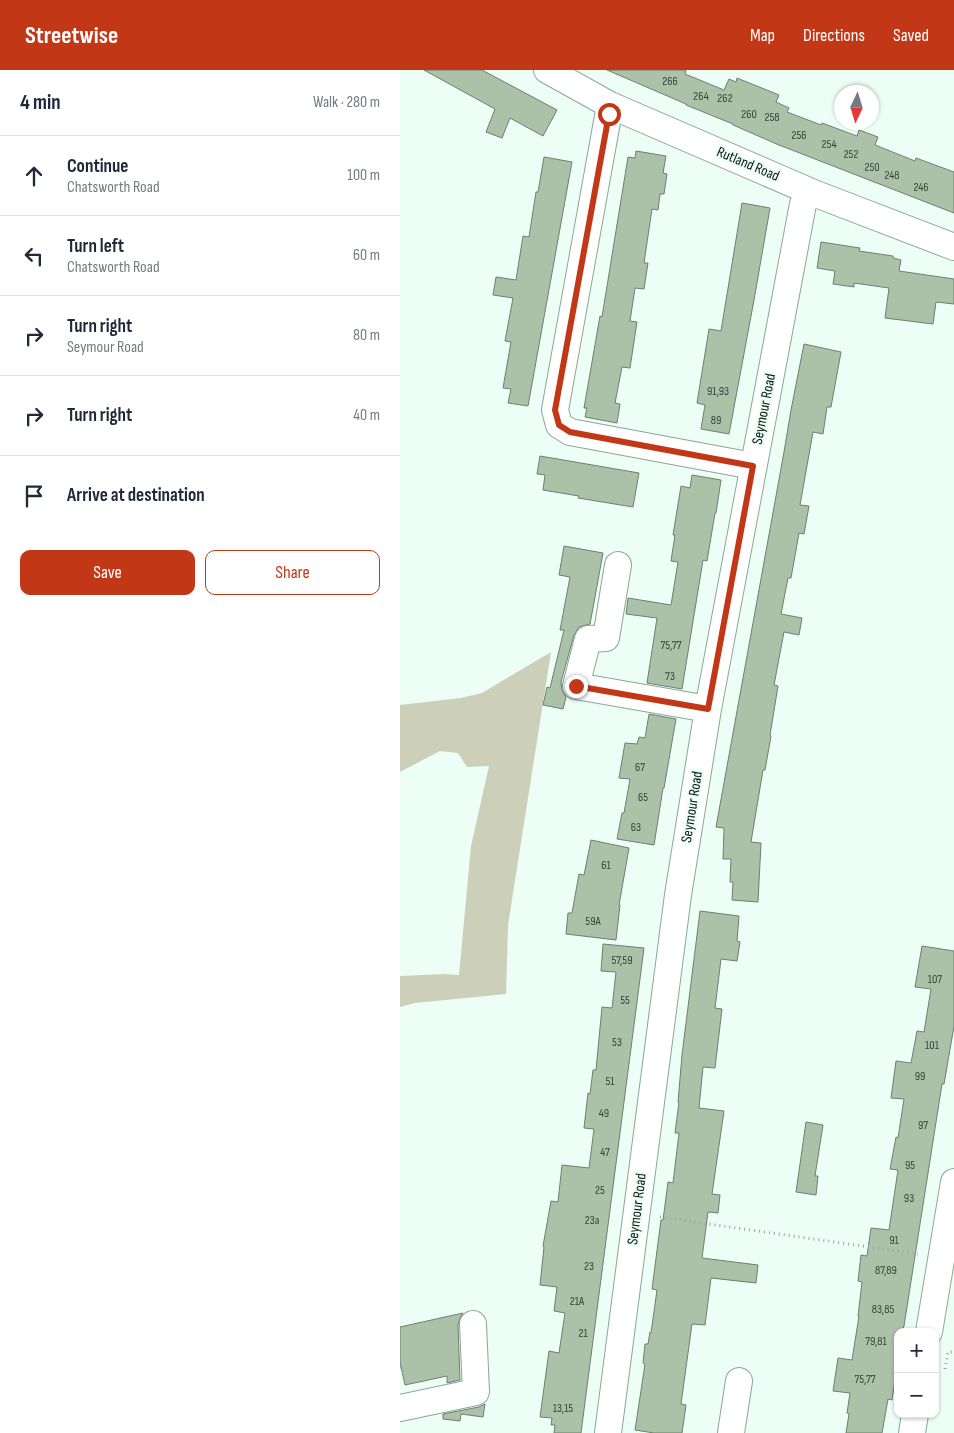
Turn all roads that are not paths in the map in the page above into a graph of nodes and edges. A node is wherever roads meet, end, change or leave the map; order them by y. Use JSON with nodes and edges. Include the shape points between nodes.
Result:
{"nodes":[{"id":1,"x":547,"y":70,"type":"edge"},
{"id":2,"x":610,"y":105,"type":"junction"},
{"id":3,"x":816,"y":194,"type":"junction"},
{"id":4,"x":954,"y":247,"type":"edge"},
{"id":5,"x":753,"y":466,"type":"junction"},
{"id":6,"x":618,"y":565,"type":"dead end"},
{"id":7,"x":708,"y":709,"type":"junction"},
{"id":8,"x":954,"y":1182,"type":"edge"},
{"id":9,"x":473,"y":1324,"type":"dead end"},
{"id":10,"x":930,"y":1328,"type":"edge"},
{"id":11,"x":739,"y":1381,"type":"dead end"},
{"id":12,"x":400,"y":1408,"type":"edge"},
{"id":13,"x":914,"y":1418,"type":"edge"},
{"id":14,"x":608,"y":1433,"type":"edge"},
{"id":15,"x":731,"y":1433,"type":"edge"},
{"id":16,"x":912,"y":1433,"type":"edge"}],
"edges":[{"from":1,"to":2,"type":"street","name":"Rutland Road"},
{"from":2,"to":3,"type":"street","name":"Rutland Road"},
{"from":2,"to":5,"type":"street","via":[[555,410],[559,425],[570,432]]},
{"from":3,"to":4,"type":"street","name":"Rutland Road"},
{"from":3,"to":5,"type":"street","name":"Seymour Road","via":[[803,204]]},
{"from":5,"to":7,"type":"street","name":"Seymour Road"},
{"from":6,"to":7,"type":"street","via":[[606,638],[588,639],[576,686]]},
{"from":7,"to":14,"type":"street","name":"Seymour Road","via":[[678,895]]},
{"from":8,"to":10,"type":"street"},
{"from":9,"to":12,"type":"street","via":[[476,1392]]},
{"from":11,"to":15,"type":"street"},
{"from":13,"to":16,"type":"street"}]}
